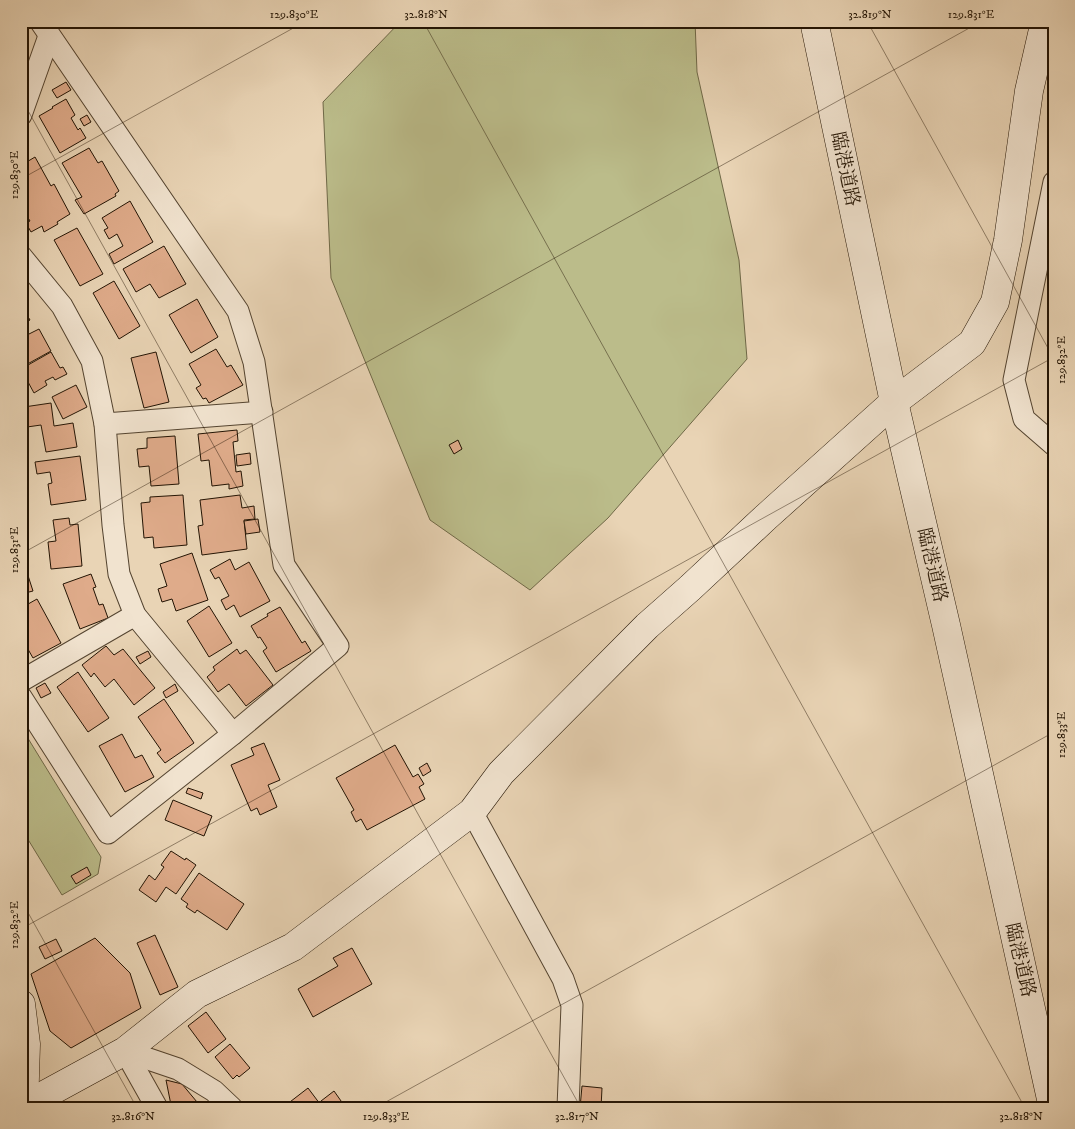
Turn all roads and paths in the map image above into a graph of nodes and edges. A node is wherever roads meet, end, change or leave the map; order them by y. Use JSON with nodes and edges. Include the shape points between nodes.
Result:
{"nodes":[{"id":1,"x":814,"y":21,"type":"edge"},
{"id":2,"x":1045,"y":21,"type":"edge"},
{"id":3,"x":45,"y":29,"type":"edge"},
{"id":4,"x":21,"y":115,"type":"edge"},
{"id":5,"x":1054,"y":182,"type":"edge"},
{"id":6,"x":21,"y":256,"type":"edge"},
{"id":7,"x":894,"y":402,"type":"junction"},
{"id":8,"x":262,"y":412,"type":"junction"},
{"id":9,"x":104,"y":424,"type":"junction"},
{"id":10,"x":1054,"y":445,"type":"edge"},
{"id":11,"x":135,"y":615,"type":"junction"},
{"id":12,"x":21,"y":681,"type":"edge"},
{"id":13,"x":21,"y":698,"type":"edge"},
{"id":14,"x":234,"y":734,"type":"junction"},
{"id":15,"x":472,"y":812,"type":"junction"},
{"id":16,"x":21,"y":1004,"type":"edge"},
{"id":17,"x":125,"y":1052,"type":"junction"},
{"id":18,"x":23,"y":1107,"type":"edge"},
{"id":19,"x":156,"y":1108,"type":"edge"},
{"id":20,"x":232,"y":1108,"type":"edge"},
{"id":21,"x":568,"y":1108,"type":"edge"},
{"id":22,"x":1053,"y":1108,"type":"edge"}],
"edges":[{"from":1,"to":7,"type":"street","name":"臨港道路"},
{"from":2,"to":7,"type":"street","via":[[1029,91],[1008,240],[995,302],[972,343]]},
{"from":3,"to":4,"type":"street"},
{"from":3,"to":8,"type":"street","via":[[238,311],[254,362]]},
{"from":5,"to":10,"type":"street","via":[[1014,380],[1024,419]]},
{"from":6,"to":9,"type":"street","via":[[62,306],[92,361]]},
{"from":7,"to":15,"type":"street","via":[[647,626],[501,773]]},
{"from":7,"to":22,"type":"street","name":"臨港道路"},
{"from":8,"to":9,"type":"street"},
{"from":8,"to":14,"type":"street","via":[[284,565],[338,646]]},
{"from":9,"to":11,"type":"street","via":[[119,574]]},
{"from":11,"to":12,"type":"street"},
{"from":11,"to":14,"type":"street"},
{"from":13,"to":14,"type":"street","via":[[108,833]]},
{"from":15,"to":17,"type":"street","via":[[293,947],[197,994]]},
{"from":15,"to":21,"type":"street","via":[[563,980],[572,1005]]},
{"from":16,"to":18,"type":"street","via":[[26,1044]]},
{"from":17,"to":18,"type":"street"},
{"from":17,"to":19,"type":"street"},
{"from":17,"to":20,"type":"street","via":[[178,1069],[214,1090]]}]}
